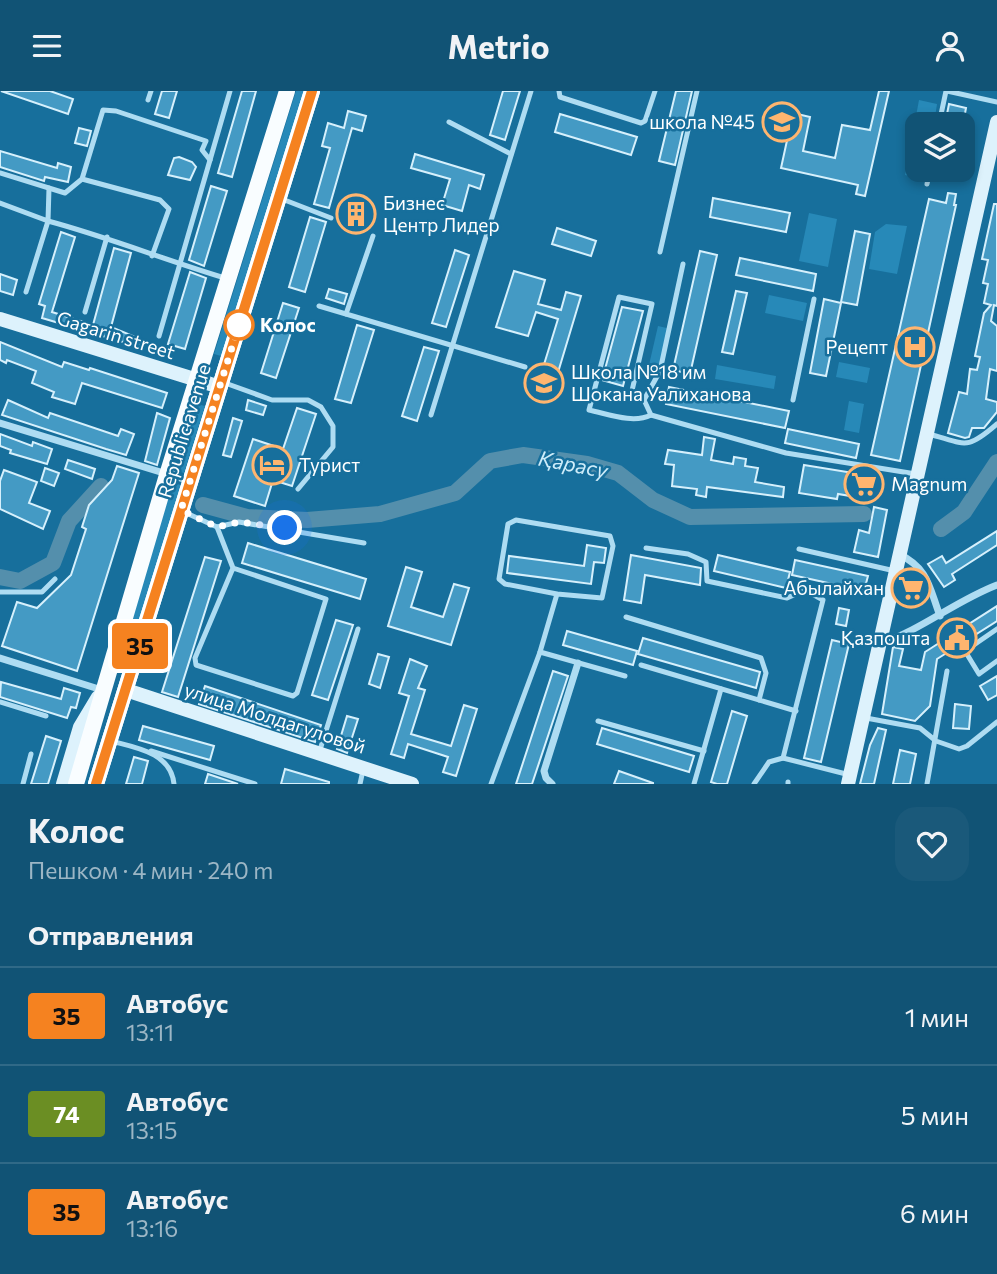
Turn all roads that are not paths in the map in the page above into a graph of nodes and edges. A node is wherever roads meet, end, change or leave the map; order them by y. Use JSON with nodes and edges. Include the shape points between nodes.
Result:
{"nodes":[{"id":1,"x":151,"y":91,"type":"edge"},
{"id":2,"x":230,"y":91,"type":"edge"},
{"id":3,"x":287,"y":91,"type":"edge"},
{"id":4,"x":312,"y":91,"type":"edge"},
{"id":5,"x":531,"y":91,"type":"edge"},
{"id":6,"x":559,"y":91,"type":"edge"},
{"id":7,"x":655,"y":91,"type":"edge"},
{"id":8,"x":697,"y":91,"type":"edge"},
{"id":9,"x":946,"y":91,"type":"edge"},
{"id":10,"x":148,"y":100,"type":"dead end"},
{"id":11,"x":997,"y":102,"type":"edge"},
{"id":12,"x":942,"y":112,"type":"edge"},
{"id":13,"x":449,"y":122,"type":"dead end"},
{"id":14,"x":996,"y":132,"type":"edge"},
{"id":15,"x":511,"y":154,"type":"junction"},
{"id":16,"x":210,"y":160,"type":"junction"},
{"id":17,"x":0,"y":173,"type":"edge"},
{"id":18,"x":82,"y":179,"type":"junction"},
{"id":19,"x":49,"y":188,"type":"junction"},
{"id":20,"x":279,"y":198,"type":"junction"},
{"id":21,"x":0,"y":203,"type":"edge"},
{"id":22,"x":331,"y":218,"type":"dead end"},
{"id":23,"x":48,"y":221,"type":"junction"},
{"id":24,"x":373,"y":236,"type":"dead end"},
{"id":25,"x":107,"y":237,"type":"junction"},
{"id":26,"x":660,"y":252,"type":"dead end"},
{"id":27,"x":152,"y":256,"type":"junction"},
{"id":28,"x":181,"y":264,"type":"junction"},
{"id":29,"x":683,"y":264,"type":"dead end"},
{"id":30,"x":228,"y":279,"type":"junction"},
{"id":31,"x":26,"y":292,"type":"dead end"},
{"id":32,"x":814,"y":299,"type":"dead end"},
{"id":33,"x":319,"y":306,"type":"dead end"},
{"id":34,"x":85,"y":312,"type":"dead end"},
{"id":35,"x":346,"y":314,"type":"junction"},
{"id":36,"x":0,"y":319,"type":"edge"},
{"id":37,"x":159,"y":336,"type":"dead end"},
{"id":38,"x":450,"y":345,"type":"junction"},
{"id":39,"x":525,"y":367,"type":"dead end"},
{"id":40,"x":197,"y":380,"type":"junction"},
{"id":41,"x":221,"y":384,"type":"junction"},
{"id":42,"x":623,"y":398,"type":"dead end"},
{"id":43,"x":793,"y":400,"type":"dead end"},
{"id":44,"x":431,"y":415,"type":"dead end"},
{"id":45,"x":651,"y":415,"type":"junction"},
{"id":46,"x":0,"y":423,"type":"edge"},
{"id":47,"x":997,"y":424,"type":"edge"},
{"id":48,"x":929,"y":434,"type":"junction"},
{"id":49,"x":167,"y":475,"type":"junction"},
{"id":50,"x":919,"y":475,"type":"junction"},
{"id":51,"x":190,"y":481,"type":"junction"},
{"id":52,"x":298,"y":489,"type":"dead end"},
{"id":53,"x":181,"y":510,"type":"junction"},
{"id":54,"x":217,"y":527,"type":"junction"},
{"id":55,"x":364,"y":543,"type":"dead end"},
{"id":56,"x":646,"y":548,"type":"dead end"},
{"id":57,"x":799,"y":549,"type":"dead end"},
{"id":58,"x":899,"y":554,"type":"junction"},
{"id":59,"x":233,"y":568,"type":"junction"},
{"id":60,"x":895,"y":571,"type":"junction"},
{"id":61,"x":55,"y":579,"type":"dead end"},
{"id":62,"x":997,"y":585,"type":"edge"},
{"id":63,"x":0,"y":592,"type":"edge"},
{"id":64,"x":556,"y":594,"type":"junction"},
{"id":65,"x":940,"y":616,"type":"junction"},
{"id":66,"x":626,"y":617,"type":"dead end"},
{"id":67,"x":358,"y":629,"type":"dead end"},
{"id":68,"x":997,"y":629,"type":"edge"},
{"id":69,"x":879,"y":644,"type":"junction"},
{"id":70,"x":540,"y":652,"type":"junction"},
{"id":71,"x":0,"y":658,"type":"edge"},
{"id":72,"x":997,"y":661,"type":"edge"},
{"id":73,"x":578,"y":663,"type":"junction"},
{"id":74,"x":640,"y":665,"type":"dead end"},
{"id":75,"x":947,"y":671,"type":"dead end"},
{"id":76,"x":625,"y":676,"type":"dead end"},
{"id":77,"x":721,"y":689,"type":"junction"},
{"id":78,"x":102,"y":690,"type":"junction"},
{"id":79,"x":124,"y":695,"type":"junction"},
{"id":80,"x":759,"y":700,"type":"junction"},
{"id":81,"x":0,"y":702,"type":"edge"},
{"id":82,"x":796,"y":711,"type":"junction"},
{"id":83,"x":46,"y":716,"type":"dead end"},
{"id":84,"x":862,"y":717,"type":"junction"},
{"id":85,"x":598,"y":721,"type":"dead end"},
{"id":86,"x":997,"y":722,"type":"edge"},
{"id":87,"x":936,"y":741,"type":"junction"},
{"id":88,"x":115,"y":742,"type":"junction"},
{"id":89,"x":151,"y":751,"type":"junction"},
{"id":90,"x":704,"y":751,"type":"junction"},
{"id":91,"x":319,"y":753,"type":"junction"},
{"id":92,"x":31,"y":754,"type":"dead end"},
{"id":93,"x":783,"y":758,"type":"junction"},
{"id":94,"x":364,"y":768,"type":"junction"},
{"id":95,"x":849,"y":779,"type":"edge"},
{"id":96,"x":23,"y":784,"type":"edge"},
{"id":97,"x":63,"y":784,"type":"edge"},
{"id":98,"x":76,"y":784,"type":"edge"},
{"id":99,"x":96,"y":784,"type":"edge"},
{"id":100,"x":102,"y":784,"type":"edge"},
{"id":101,"x":174,"y":784,"type":"edge"},
{"id":102,"x":255,"y":784,"type":"edge"},
{"id":103,"x":360,"y":784,"type":"edge"},
{"id":104,"x":412,"y":784,"type":"edge"},
{"id":105,"x":491,"y":784,"type":"edge"},
{"id":106,"x":552,"y":784,"type":"edge"},
{"id":107,"x":694,"y":784,"type":"edge"},
{"id":108,"x":754,"y":784,"type":"edge"},
{"id":109,"x":927,"y":784,"type":"edge"}],
"edges":[{"from":1,"to":10,"type":"lane"},
{"from":2,"to":16,"type":"lane"},
{"from":3,"to":30,"type":"main road","name":"Republic avenue"},
{"from":4,"to":20,"type":"main road","name":"Republic avenue"},
{"from":5,"to":15,"type":"lane"},
{"from":6,"to":7,"type":"lane","via":[[560,97],[641,123]]},
{"from":8,"to":26,"type":"lane"},
{"from":9,"to":11,"type":"lane"},
{"from":9,"to":12,"type":"lane"},
{"from":13,"to":15,"type":"lane"},
{"from":14,"to":48,"type":"main road"},
{"from":15,"to":38,"type":"lane"},
{"from":16,"to":18,"type":"lane","via":[[202,150],[206,141],[103,110]]},
{"from":16,"to":28,"type":"lane"},
{"from":17,"to":19,"type":"lane"},
{"from":18,"to":19,"type":"lane","via":[[65,193]]},
{"from":18,"to":27,"type":"lane","via":[[160,200],[169,209]]},
{"from":19,"to":23,"type":"lane"},
{"from":20,"to":22,"type":"lane"},
{"from":20,"to":41,"type":"main road","name":"Republic avenue"},
{"from":21,"to":23,"type":"lane"},
{"from":23,"to":25,"type":"lane"},
{"from":23,"to":31,"type":"lane"},
{"from":24,"to":35,"type":"lane"},
{"from":25,"to":27,"type":"lane"},
{"from":25,"to":34,"type":"lane"},
{"from":27,"to":28,"type":"lane"},
{"from":28,"to":30,"type":"lane"},
{"from":28,"to":37,"type":"lane"},
{"from":29,"to":45,"type":"lane","via":[[660,371],[644,400]]},
{"from":30,"to":40,"type":"main road","name":"Republic avenue"},
{"from":32,"to":43,"type":"lane"},
{"from":33,"to":35,"type":"lane"},
{"from":35,"to":38,"type":"lane"},
{"from":36,"to":40,"type":"main road","name":"Gagarin street"},
{"from":38,"to":39,"type":"lane"},
{"from":38,"to":44,"type":"lane"},
{"from":40,"to":41,"type":"main road","name":"Gagarin street"},
{"from":40,"to":49,"type":"main road","name":"Republic avenue"},
{"from":41,"to":51,"type":"main road","name":"Republic avenue"},
{"from":41,"to":52,"type":"lane","via":[[272,400],[308,400],[321,407],[333,426],[333,447]]},
{"from":42,"to":45,"type":"lane","via":[[631,395],[652,304],[620,297],[589,410],[633,419]]},
{"from":45,"to":50,"type":"lane","via":[[786,453]]},
{"from":46,"to":49,"type":"street"},
{"from":47,"to":48,"type":"lane","via":[[968,445]]},
{"from":48,"to":50,"type":"main road"},
{"from":49,"to":51,"type":"street"},
{"from":49,"to":78,"type":"main road","name":"Republic avenue"},
{"from":50,"to":58,"type":"main road"},
{"from":51,"to":53,"type":"main road","name":"Republic avenue"},
{"from":53,"to":54,"type":"lane"},
{"from":53,"to":79,"type":"main road","name":"Republic avenue"},
{"from":54,"to":55,"type":"lane","via":[[239,522]]},
{"from":54,"to":59,"type":"lane"},
{"from":56,"to":82,"type":"lane","via":[[688,554],[706,562],[707,581],[787,598],[805,590],[823,600]]},
{"from":57,"to":60,"type":"lane"},
{"from":58,"to":60,"type":"main road"},
{"from":58,"to":65,"type":"street","via":[[924,571]]},
{"from":59,"to":59,"type":"lane","via":[[326,599],[293,697],[196,665]]},
{"from":60,"to":69,"type":"main road"},
{"from":61,"to":63,"type":"lane","via":[[42,592]]},
{"from":62,"to":65,"type":"street","via":[[967,597]]},
{"from":64,"to":64,"type":"lane","via":[[499,579],[508,524],[516,520],[610,535],[613,546],[602,598]]},
{"from":64,"to":70,"type":"lane"},
{"from":65,"to":69,"type":"street"},
{"from":66,"to":80,"type":"lane","via":[[761,658],[766,673]]},
{"from":67,"to":91,"type":"lane"},
{"from":68,"to":72,"type":"lane","via":[[965,651],[979,674]]},
{"from":69,"to":84,"type":"main road"},
{"from":70,"to":73,"type":"lane"},
{"from":70,"to":105,"type":"lane"},
{"from":71,"to":78,"type":"street"},
{"from":73,"to":76,"type":"lane"},
{"from":73,"to":106,"type":"street","via":[[544,771]]},
{"from":74,"to":77,"type":"lane"},
{"from":75,"to":87,"type":"lane"},
{"from":77,"to":80,"type":"lane"},
{"from":77,"to":90,"type":"lane"},
{"from":78,"to":97,"type":"main road","via":[[80,727]]},
{"from":78,"to":98,"type":"main road","name":"Republic avenue"},
{"from":79,"to":88,"type":"main road"},
{"from":79,"to":91,"type":"main road","name":"улица Молдагуловой"},
{"from":79,"to":99,"type":"main road","name":"Republic avenue"},
{"from":80,"to":82,"type":"lane"},
{"from":81,"to":83,"type":"lane"},
{"from":82,"to":93,"type":"lane"},
{"from":84,"to":87,"type":"lane","via":[[920,728]]},
{"from":84,"to":95,"type":"main road"},
{"from":85,"to":90,"type":"lane"},
{"from":86,"to":87,"type":"lane","via":[[959,749]]},
{"from":87,"to":109,"type":"lane"},
{"from":88,"to":89,"type":"lane"},
{"from":88,"to":100,"type":"main road"},
{"from":89,"to":101,"type":"lane","via":[[169,768]]},
{"from":89,"to":102,"type":"lane"},
{"from":90,"to":107,"type":"lane"},
{"from":91,"to":94,"type":"main road","name":"улица Молдагуловой"},
{"from":92,"to":96,"type":"lane"},
{"from":93,"to":95,"type":"lane"},
{"from":93,"to":108,"type":"lane","via":[[769,762]]},
{"from":94,"to":103,"type":"lane"},
{"from":94,"to":104,"type":"main road","name":"улица Молдагуловой"}]}
